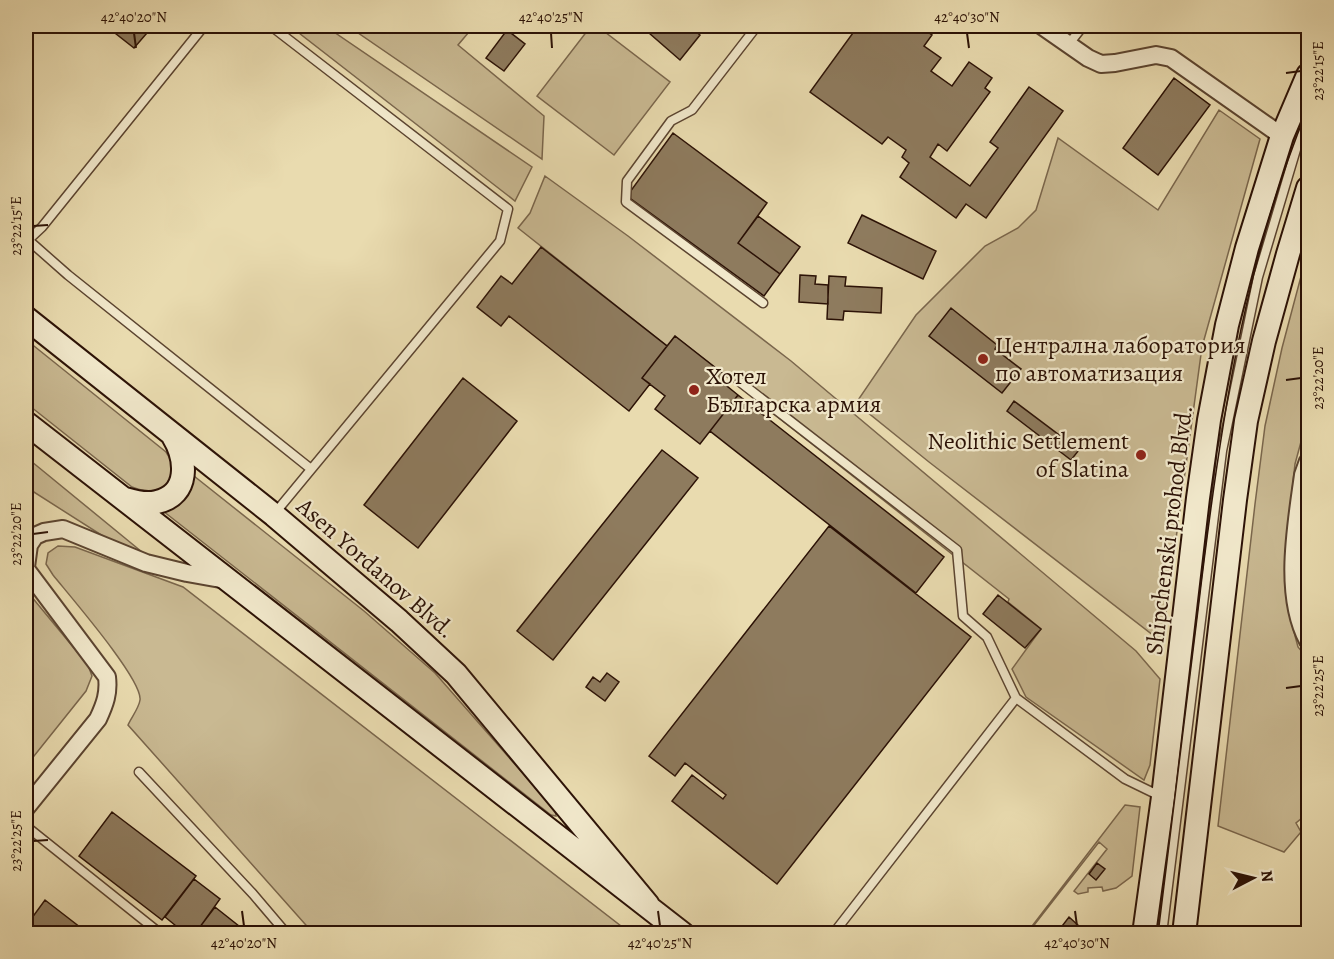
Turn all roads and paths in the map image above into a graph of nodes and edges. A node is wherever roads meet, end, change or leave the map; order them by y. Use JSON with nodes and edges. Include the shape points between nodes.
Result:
{"nodes":[{"id":1,"x":204,"y":26,"type":"edge"},
{"id":2,"x":271,"y":26,"type":"edge"},
{"id":3,"x":757,"y":26,"type":"edge"},
{"id":4,"x":1042,"y":26,"type":"edge"},
{"id":5,"x":1083,"y":26,"type":"edge"},
{"id":6,"x":1068,"y":45,"type":"junction"},
{"id":7,"x":1308,"y":75,"type":"edge"},
{"id":8,"x":1308,"y":118,"type":"edge"},
{"id":9,"x":1282,"y":136,"type":"junction"},
{"id":10,"x":1308,"y":188,"type":"edge"},
{"id":11,"x":26,"y":240,"type":"edge"},
{"id":12,"x":763,"y":303,"type":"dead end"},
{"id":13,"x":26,"y":318,"type":"edge"},
{"id":14,"x":740,"y":382,"type":"dead end"},
{"id":15,"x":26,"y":423,"type":"edge"},
{"id":16,"x":172,"y":435,"type":"junction"},
{"id":17,"x":1308,"y":461,"type":"edge"},
{"id":18,"x":311,"y":469,"type":"junction"},
{"id":19,"x":123,"y":499,"type":"junction"},
{"id":20,"x":274,"y":515,"type":"junction"},
{"id":21,"x":193,"y":565,"type":"junction"},
{"id":22,"x":26,"y":568,"type":"edge"},
{"id":23,"x":1308,"y":642,"type":"edge"},
{"id":24,"x":1016,"y":698,"type":"junction"},
{"id":25,"x":139,"y":772,"type":"dead end"},
{"id":26,"x":1163,"y":797,"type":"junction"},
{"id":27,"x":26,"y":808,"type":"edge"},
{"id":28,"x":26,"y":826,"type":"edge"},
{"id":29,"x":648,"y":905,"type":"junction"},
{"id":30,"x":161,"y":933,"type":"edge"},
{"id":31,"x":287,"y":933,"type":"edge"},
{"id":32,"x":683,"y":933,"type":"edge"},
{"id":33,"x":833,"y":933,"type":"edge"},
{"id":34,"x":1144,"y":933,"type":"edge"},
{"id":35,"x":1162,"y":933,"type":"edge"},
{"id":36,"x":1184,"y":933,"type":"edge"}],
"edges":[{"from":1,"to":11,"type":"lane","via":[[49,218]]},
{"from":2,"to":18,"type":"lane","via":[[508,209],[500,241]]},
{"from":3,"to":12,"type":"lane","via":[[692,110],[671,121],[627,181],[626,202]]},
{"from":4,"to":6,"type":"street"},
{"from":5,"to":6,"type":"lane"},
{"from":6,"to":9,"type":"street","via":[[1101,64],[1156,55],[1171,58]]},
{"from":7,"to":9,"type":"main road","name":"Shipchenski prohod Blvd."},
{"from":8,"to":35,"type":"lane","via":[[1258,277],[1222,452]]},
{"from":9,"to":26,"type":"main road","name":"Shipchenski prohod Blvd.","via":[[1246,248],[1209,420]]},
{"from":10,"to":36,"type":"main road","via":[[1264,341],[1246,421]]},
{"from":11,"to":18,"type":"lane"},
{"from":13,"to":16,"type":"main road","name":"Asen Yordanov Blvd."},
{"from":14,"to":24,"type":"lane","via":[[957,550],[963,616],[987,637]]},
{"from":15,"to":19,"type":"main road","name":"Asen Yordanov Blvd."},
{"from":16,"to":19,"type":"main road","via":[[184,463],[177,489],[158,502]]},
{"from":16,"to":20,"type":"main road","name":"Asen Yordanov Blvd."},
{"from":17,"to":23,"type":"street","via":[[1300,496],[1294,573],[1298,614]]},
{"from":18,"to":20,"type":"lane"},
{"from":19,"to":21,"type":"main road","name":"Asen Yordanov Blvd."},
{"from":20,"to":29,"type":"main road","name":"Asen Yordanov Blvd.","via":[[456,674]]},
{"from":21,"to":22,"type":"street","via":[[146,563],[63,529],[36,536],[29,545]]},
{"from":21,"to":29,"type":"main road","name":"Asen Yordanov Blvd.","via":[[226,580]]},
{"from":22,"to":27,"type":"street","via":[[107,677],[109,690],[98,719]]},
{"from":24,"to":26,"type":"lane","via":[[1125,779]]},
{"from":24,"to":33,"type":"lane"},
{"from":25,"to":31,"type":"lane"},
{"from":26,"to":34,"type":"main road","name":"Shipchenski prohod Blvd."},
{"from":28,"to":30,"type":"lane"},
{"from":29,"to":32,"type":"main road","name":"Asen Yordanov Blvd."}]}
